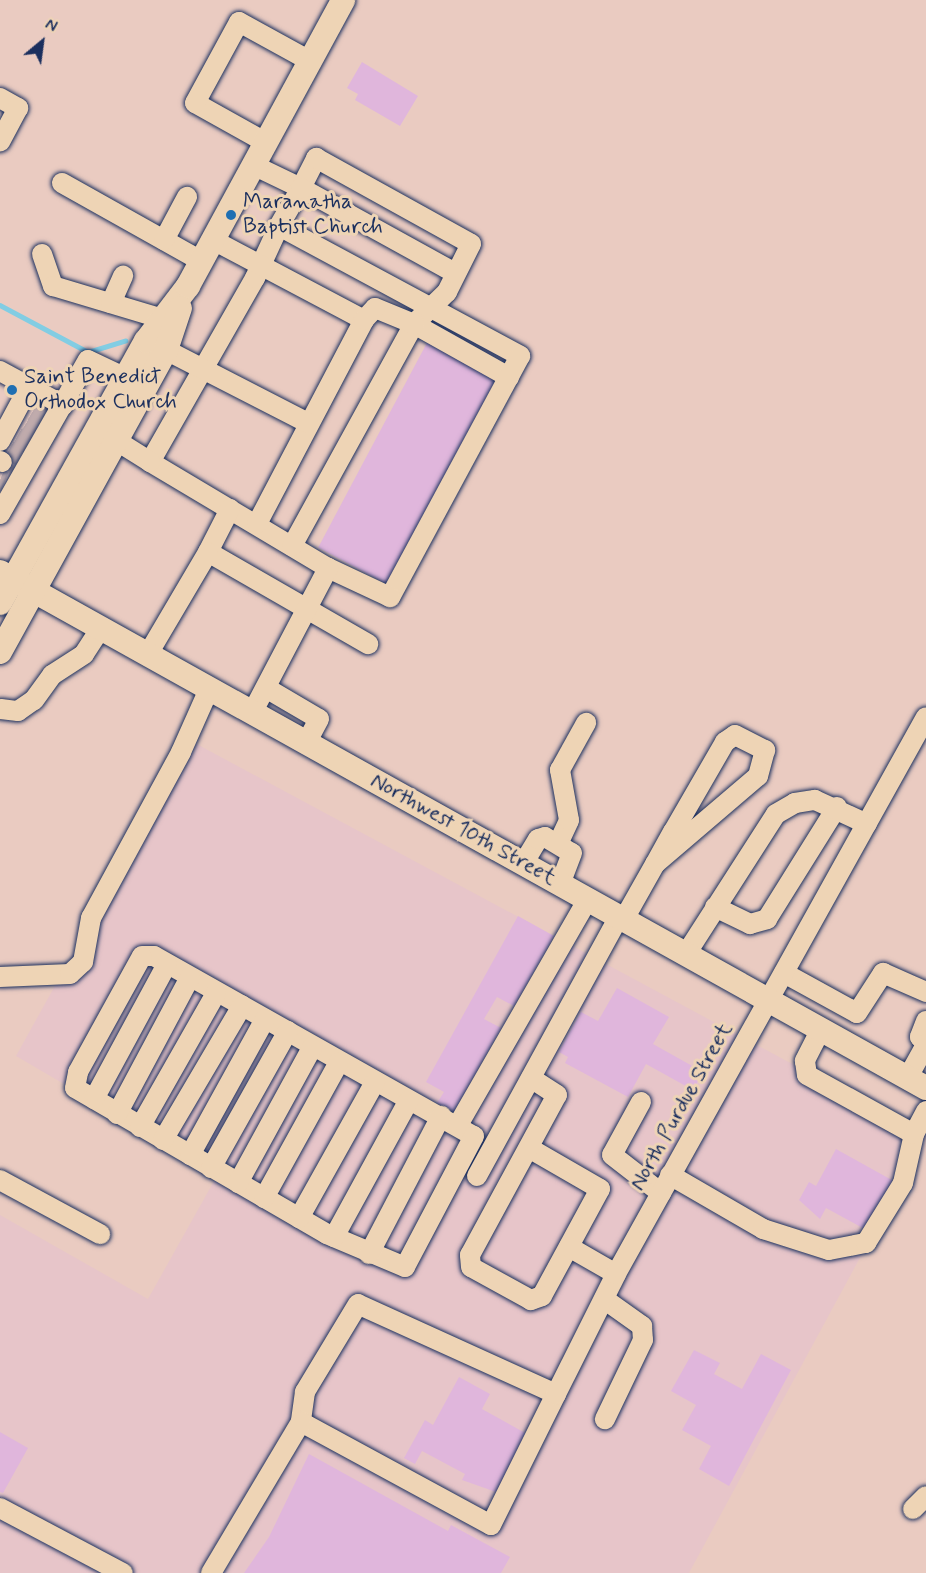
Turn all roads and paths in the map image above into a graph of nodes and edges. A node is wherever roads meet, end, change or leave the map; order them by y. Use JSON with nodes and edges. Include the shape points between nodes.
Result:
{"nodes":[{"id":1,"x":343,"y":0,"type":"edge"},
{"id":2,"x":310,"y":61,"type":"junction"},
{"id":3,"x":0,"y":98,"type":"edge"},
{"id":4,"x":0,"y":142,"type":"edge"},
{"id":5,"x":266,"y":142,"type":"junction"},
{"id":6,"x":253,"y":165,"type":"junction"},
{"id":7,"x":62,"y":183,"type":"dead end"},
{"id":8,"x":301,"y":188,"type":"junction"},
{"id":9,"x":187,"y":197,"type":"dead end"},
{"id":10,"x":279,"y":226,"type":"junction"},
{"id":11,"x":164,"y":240,"type":"junction"},
{"id":12,"x":213,"y":240,"type":"junction"},
{"id":13,"x":42,"y":254,"type":"dead end"},
{"id":14,"x":201,"y":261,"type":"junction"},
{"id":15,"x":261,"y":266,"type":"junction"},
{"id":16,"x":455,"y":273,"type":"junction"},
{"id":17,"x":123,"y":276,"type":"dead end"},
{"id":18,"x":188,"y":286,"type":"junction"},
{"id":19,"x":111,"y":303,"type":"junction"},
{"id":20,"x":430,"y":308,"type":"junction"},
{"id":21,"x":163,"y":319,"type":"junction"},
{"id":22,"x":364,"y":320,"type":"junction"},
{"id":23,"x":414,"y":324,"type":"junction"},
{"id":24,"x":166,"y":350,"type":"junction"},
{"id":25,"x":204,"y":367,"type":"junction"},
{"id":26,"x":0,"y":371,"type":"edge"},
{"id":27,"x":509,"y":377,"type":"junction"},
{"id":28,"x":126,"y":378,"type":"junction"},
{"id":29,"x":29,"y":387,"type":"junction"},
{"id":30,"x":63,"y":405,"type":"junction"},
{"id":31,"x":308,"y":423,"type":"junction"},
{"id":32,"x":117,"y":441,"type":"junction"},
{"id":33,"x":21,"y":444,"type":"edge"},
{"id":34,"x":150,"y":462,"type":"junction"},
{"id":35,"x":230,"y":509,"type":"junction"},
{"id":36,"x":0,"y":513,"type":"edge"},
{"id":37,"x":257,"y":524,"type":"junction"},
{"id":38,"x":292,"y":546,"type":"junction"},
{"id":39,"x":208,"y":552,"type":"junction"},
{"id":40,"x":328,"y":568,"type":"junction"},
{"id":41,"x":15,"y":581,"type":"edge"},
{"id":42,"x":0,"y":603,"type":"edge"},
{"id":43,"x":306,"y":611,"type":"junction"},
{"id":44,"x":101,"y":628,"type":"junction"},
{"id":45,"x":368,"y":644,"type":"dead end"},
{"id":46,"x":0,"y":652,"type":"edge"},
{"id":47,"x":148,"y":654,"type":"junction"},
{"id":48,"x":266,"y":688,"type":"junction"},
{"id":49,"x":209,"y":689,"type":"junction"},
{"id":50,"x":0,"y":709,"type":"edge"},
{"id":51,"x":252,"y":713,"type":"junction"},
{"id":52,"x":926,"y":717,"type":"edge"},
{"id":53,"x":586,"y":723,"type":"dead end"},
{"id":54,"x":306,"y":743,"type":"junction"},
{"id":55,"x":837,"y":807,"type":"junction"},
{"id":56,"x":867,"y":824,"type":"junction"},
{"id":57,"x":558,"y":844,"type":"junction"},
{"id":58,"x":524,"y":864,"type":"junction"},
{"id":59,"x":655,"y":864,"type":"junction"},
{"id":60,"x":560,"y":884,"type":"junction"},
{"id":61,"x":588,"y":899,"type":"junction"},
{"id":62,"x":716,"y":907,"type":"junction"},
{"id":63,"x":622,"y":918,"type":"junction"},
{"id":64,"x":686,"y":954,"type":"junction"},
{"id":65,"x":166,"y":964,"type":"junction"},
{"id":66,"x":784,"y":973,"type":"junction"},
{"id":67,"x":0,"y":977,"type":"edge"},
{"id":68,"x":190,"y":977,"type":"junction"},
{"id":69,"x":926,"y":992,"type":"edge"},
{"id":70,"x":216,"y":993,"type":"junction"},
{"id":71,"x":770,"y":1000,"type":"junction"},
{"id":72,"x":242,"y":1006,"type":"junction"},
{"id":73,"x":854,"y":1012,"type":"junction"},
{"id":74,"x":265,"y":1019,"type":"junction"},
{"id":75,"x":926,"y":1021,"type":"edge"},
{"id":76,"x":288,"y":1031,"type":"junction"},
{"id":77,"x":830,"y":1034,"type":"junction"},
{"id":78,"x":926,"y":1044,"type":"edge"},
{"id":79,"x":313,"y":1046,"type":"junction"},
{"id":80,"x":339,"y":1062,"type":"junction"},
{"id":81,"x":531,"y":1078,"type":"junction"},
{"id":82,"x":375,"y":1082,"type":"junction"},
{"id":83,"x":917,"y":1082,"type":"edge"},
{"id":84,"x":94,"y":1099,"type":"junction"},
{"id":85,"x":409,"y":1100,"type":"junction"},
{"id":86,"x":641,"y":1102,"type":"dead end"},
{"id":87,"x":926,"y":1111,"type":"edge"},
{"id":88,"x":117,"y":1114,"type":"junction"},
{"id":89,"x":441,"y":1116,"type":"junction"},
{"id":90,"x":458,"y":1125,"type":"junction"},
{"id":91,"x":140,"y":1127,"type":"junction"},
{"id":92,"x":914,"y":1134,"type":"junction"},
{"id":93,"x":163,"y":1140,"type":"junction"},
{"id":94,"x":529,"y":1148,"type":"junction"},
{"id":95,"x":190,"y":1155,"type":"junction"},
{"id":96,"x":211,"y":1168,"type":"junction"},
{"id":97,"x":670,"y":1175,"type":"junction"},
{"id":98,"x":477,"y":1176,"type":"dead end"},
{"id":99,"x":0,"y":1180,"type":"edge"},
{"id":100,"x":238,"y":1183,"type":"junction"},
{"id":101,"x":661,"y":1193,"type":"junction"},
{"id":102,"x":264,"y":1198,"type":"junction"},
{"id":103,"x":299,"y":1218,"type":"junction"},
{"id":104,"x":100,"y":1234,"type":"dead end"},
{"id":105,"x":334,"y":1237,"type":"junction"},
{"id":106,"x":568,"y":1247,"type":"junction"},
{"id":107,"x":369,"y":1254,"type":"junction"},
{"id":108,"x":616,"y":1274,"type":"junction"},
{"id":109,"x":604,"y":1299,"type":"junction"},
{"id":110,"x":556,"y":1394,"type":"junction"},
{"id":111,"x":605,"y":1419,"type":"dead end"},
{"id":112,"x":301,"y":1422,"type":"junction"},
{"id":113,"x":0,"y":1508,"type":"edge"},
{"id":114,"x":123,"y":1573,"type":"edge"},
{"id":115,"x":211,"y":1573,"type":"edge"}],
"edges":[{"from":1,"to":2,"type":"main road"},
{"from":2,"to":5,"type":"main road"},
{"from":2,"to":5,"type":"street","via":[[239,22],[195,103]]},
{"from":3,"to":4,"type":"street","via":[[18,108]]},
{"from":5,"to":6,"type":"main road"},
{"from":6,"to":8,"type":"street"},
{"from":6,"to":12,"type":"main road"},
{"from":7,"to":11,"type":"street"},
{"from":8,"to":10,"type":"street"},
{"from":8,"to":16,"type":"street"},
{"from":8,"to":16,"type":"street","via":[[316,158],[363,182],[471,244]]},
{"from":9,"to":11,"type":"street"},
{"from":10,"to":15,"type":"street"},
{"from":10,"to":20,"type":"street"},
{"from":11,"to":14,"type":"street"},
{"from":12,"to":14,"type":"main road"},
{"from":12,"to":15,"type":"street"},
{"from":13,"to":19,"type":"street","via":[[53,286]]},
{"from":14,"to":18,"type":"main road"},
{"from":15,"to":22,"type":"street"},
{"from":15,"to":25,"type":"street"},
{"from":16,"to":20,"type":"street","via":[[447,292]]},
{"from":17,"to":19,"type":"street"},
{"from":18,"to":21,"type":"main road"},
{"from":18,"to":24,"type":"main road"},
{"from":19,"to":21,"type":"street"},
{"from":20,"to":23,"type":"street"},
{"from":20,"to":27,"type":"street","via":[[520,356]]},
{"from":21,"to":28,"type":"main road"},
{"from":22,"to":23,"type":"street","via":[[375,308]]},
{"from":22,"to":31,"type":"street"},
{"from":23,"to":27,"type":"street"},
{"from":23,"to":38,"type":"street"},
{"from":24,"to":25,"type":"street"},
{"from":24,"to":32,"type":"main road"},
{"from":25,"to":31,"type":"street"},
{"from":25,"to":34,"type":"street"},
{"from":26,"to":29,"type":"street"},
{"from":27,"to":40,"type":"street","via":[[390,597]]},
{"from":28,"to":30,"type":"street","via":[[88,360]]},
{"from":28,"to":41,"type":"main road"},
{"from":29,"to":30,"type":"street"},
{"from":29,"to":33,"type":"street"},
{"from":30,"to":33,"type":"street"},
{"from":31,"to":37,"type":"street"},
{"from":32,"to":34,"type":"street"},
{"from":32,"to":41,"type":"main road"},
{"from":33,"to":36,"type":"street"},
{"from":34,"to":35,"type":"street"},
{"from":35,"to":37,"type":"street"},
{"from":35,"to":39,"type":"street"},
{"from":37,"to":38,"type":"street"},
{"from":38,"to":40,"type":"street"},
{"from":39,"to":43,"type":"street"},
{"from":39,"to":47,"type":"street"},
{"from":40,"to":43,"type":"street"},
{"from":41,"to":42,"type":"main road"},
{"from":41,"to":44,"type":"main road","name":"Northwest 10th Street"},
{"from":41,"to":46,"type":"main road"},
{"from":43,"to":45,"type":"street"},
{"from":43,"to":48,"type":"street"},
{"from":44,"to":47,"type":"main road","name":"Northwest 10th Street"},
{"from":44,"to":50,"type":"street","via":[[84,654],[52,675],[34,700],[18,711]]},
{"from":47,"to":49,"type":"main road","name":"Northwest 10th Street"},
{"from":48,"to":51,"type":"street"},
{"from":48,"to":54,"type":"street","via":[[319,719]]},
{"from":49,"to":51,"type":"main road","name":"Northwest 10th Street"},
{"from":49,"to":67,"type":"street","via":[[181,752],[91,918],[83,962],[70,974]]},
{"from":51,"to":54,"type":"main road","name":"Northwest 10th Street"},
{"from":52,"to":56,"type":"street","name":"North Purdue Street"},
{"from":53,"to":57,"type":"street","via":[[560,770],[569,820]]},
{"from":54,"to":58,"type":"main road","name":"Northwest 10th Street"},
{"from":55,"to":56,"type":"street"},
{"from":55,"to":62,"type":"street","via":[[804,800],[776,814]]},
{"from":55,"to":62,"type":"street","via":[[767,919],[750,924]]},
{"from":56,"to":66,"type":"street","name":"North Purdue Street"},
{"from":57,"to":58,"type":"street","via":[[538,838]]},
{"from":57,"to":60,"type":"street","via":[[572,853],[573,860]]},
{"from":58,"to":60,"type":"main road","name":"Northwest 10th Street"},
{"from":59,"to":59,"type":"street","via":[[725,742],[735,735],[765,750],[758,776]]},
{"from":59,"to":63,"type":"street"},
{"from":60,"to":61,"type":"main road","name":"Northwest 10th Street"},
{"from":61,"to":63,"type":"main road","name":"Northwest 10th Street"},
{"from":61,"to":90,"type":"street"},
{"from":62,"to":64,"type":"street"},
{"from":63,"to":64,"type":"main road","name":"Northwest 10th Street"},
{"from":63,"to":81,"type":"street"},
{"from":64,"to":71,"type":"main road","name":"Northwest 10th Street"},
{"from":65,"to":68,"type":"street"},
{"from":65,"to":84,"type":"street"},
{"from":65,"to":84,"type":"street","via":[[142,956],[78,1072],[75,1088]]},
{"from":66,"to":71,"type":"street","name":"North Purdue Street"},
{"from":66,"to":73,"type":"street"},
{"from":68,"to":70,"type":"street"},
{"from":68,"to":88,"type":"street"},
{"from":69,"to":73,"type":"street","via":[[883,972]]},
{"from":70,"to":72,"type":"street"},
{"from":70,"to":91,"type":"street"},
{"from":71,"to":77,"type":"main road","name":"Northwest 10th Street"},
{"from":71,"to":97,"type":"street","name":"North Purdue Street"},
{"from":72,"to":74,"type":"street"},
{"from":72,"to":93,"type":"street"},
{"from":73,"to":77,"type":"street"},
{"from":74,"to":76,"type":"street"},
{"from":74,"to":95,"type":"street"},
{"from":75,"to":78,"type":"street","via":[[920,1037]]},
{"from":76,"to":79,"type":"street"},
{"from":76,"to":96,"type":"street"},
{"from":77,"to":83,"type":"main road","name":"Northwest 10th Street"},
{"from":77,"to":92,"type":"street","via":[[805,1061],[807,1075]]},
{"from":78,"to":83,"type":"street"},
{"from":79,"to":80,"type":"street"},
{"from":79,"to":100,"type":"street"},
{"from":80,"to":82,"type":"street"},
{"from":80,"to":102,"type":"street"},
{"from":81,"to":94,"type":"street","via":[[557,1095]]},
{"from":81,"to":98,"type":"street"},
{"from":82,"to":85,"type":"street"},
{"from":82,"to":103,"type":"street"},
{"from":84,"to":88,"type":"street"},
{"from":85,"to":89,"type":"street"},
{"from":85,"to":105,"type":"street"},
{"from":86,"to":101,"type":"street","via":[[612,1155]]},
{"from":87,"to":92,"type":"street"},
{"from":88,"to":91,"type":"street"},
{"from":89,"to":90,"type":"street"},
{"from":89,"to":107,"type":"street"},
{"from":90,"to":107,"type":"street","via":[[474,1136],[414,1255],[405,1267],[396,1267]]},
{"from":91,"to":93,"type":"street"},
{"from":92,"to":97,"type":"street","via":[[903,1183],[879,1230],[866,1243],[829,1250],[763,1229]]},
{"from":93,"to":95,"type":"street"},
{"from":94,"to":106,"type":"street","via":[[600,1189]]},
{"from":94,"to":106,"type":"street","via":[[470,1255],[471,1268],[531,1300],[542,1296]]},
{"from":95,"to":96,"type":"street"},
{"from":96,"to":100,"type":"street"},
{"from":97,"to":101,"type":"street","name":"North Purdue Street"},
{"from":99,"to":104,"type":"street"},
{"from":100,"to":102,"type":"street"},
{"from":101,"to":108,"type":"street","name":"North Purdue Street"},
{"from":102,"to":103,"type":"street"},
{"from":103,"to":105,"type":"street"},
{"from":105,"to":107,"type":"street"},
{"from":106,"to":108,"type":"street"},
{"from":108,"to":109,"type":"street","name":"North Purdue Street"},
{"from":109,"to":110,"type":"street","name":"North Purdue Street"},
{"from":109,"to":111,"type":"street","via":[[642,1326],[643,1340]]},
{"from":110,"to":112,"type":"street","via":[[358,1304],[305,1392]]},
{"from":110,"to":112,"type":"street","name":"North Purdue Street","via":[[491,1525]]},
{"from":112,"to":115,"type":"street"},
{"from":113,"to":114,"type":"street"}]}
